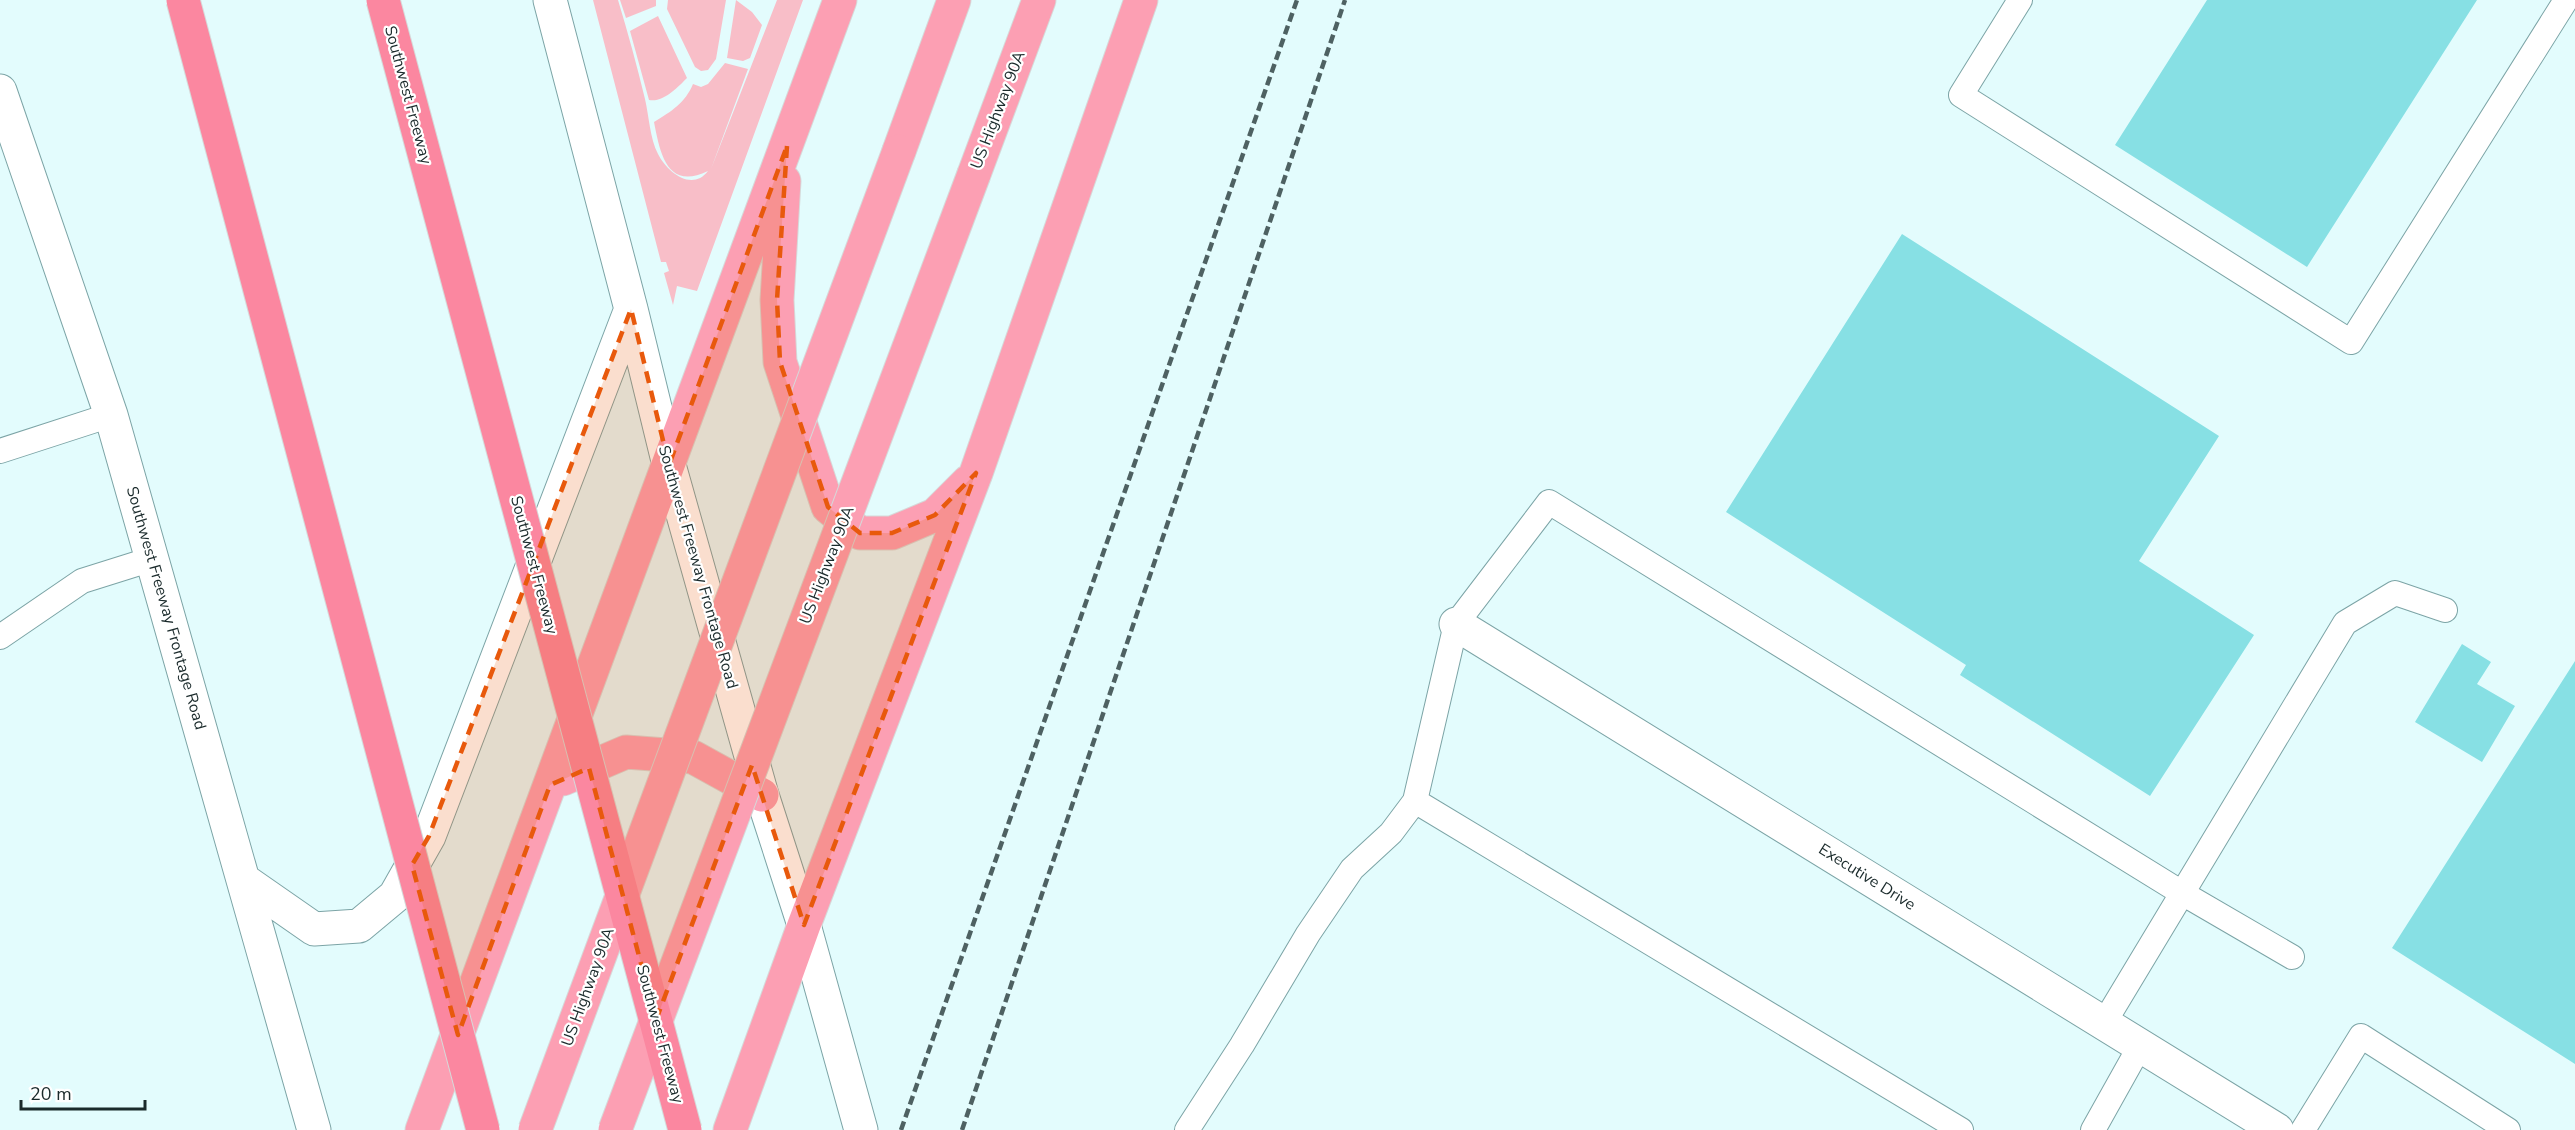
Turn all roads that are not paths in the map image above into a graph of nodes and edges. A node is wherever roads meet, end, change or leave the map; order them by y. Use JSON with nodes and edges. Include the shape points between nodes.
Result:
{"nodes":[{"id":1,"x":183,"y":0,"type":"edge"},
{"id":2,"x":383,"y":0,"type":"edge"},
{"id":3,"x":550,"y":0,"type":"edge"},
{"id":4,"x":840,"y":0,"type":"edge"},
{"id":5,"x":954,"y":0,"type":"edge"},
{"id":6,"x":1039,"y":0,"type":"edge"},
{"id":7,"x":1141,"y":0,"type":"edge"},
{"id":8,"x":2020,"y":0,"type":"edge"},
{"id":9,"x":2566,"y":0,"type":"edge"},
{"id":10,"x":0,"y":92,"type":"edge"},
{"id":11,"x":787,"y":146,"type":"junction"},
{"id":12,"x":631,"y":309,"type":"junction"},
{"id":13,"x":111,"y":415,"type":"junction"},
{"id":14,"x":0,"y":451,"type":"edge"},
{"id":15,"x":669,"y":465,"type":"junction"},
{"id":16,"x":976,"y":473,"type":"junction"},
{"id":17,"x":152,"y":559,"type":"junction"},
{"id":18,"x":2445,"y":610,"type":"dead end"},
{"id":19,"x":1456,"y":624,"type":"junction"},
{"id":20,"x":0,"y":636,"type":"edge"},
{"id":21,"x":550,"y":785,"type":"junction"},
{"id":22,"x":762,"y":795,"type":"junction"},
{"id":23,"x":1415,"y":801,"type":"junction"},
{"id":24,"x":244,"y":881,"type":"junction"},
{"id":25,"x":2182,"y":893,"type":"junction"},
{"id":26,"x":804,"y":925,"type":"junction"},
{"id":27,"x":2292,"y":957,"type":"dead end"},
{"id":28,"x":2104,"y":1023,"type":"junction"},
{"id":29,"x":2140,"y":1046,"type":"junction"},
{"id":30,"x":314,"y":1130,"type":"edge"},
{"id":31,"x":422,"y":1130,"type":"edge"},
{"id":32,"x":483,"y":1130,"type":"edge"},
{"id":33,"x":535,"y":1130,"type":"edge"},
{"id":34,"x":615,"y":1130,"type":"edge"},
{"id":35,"x":685,"y":1130,"type":"edge"},
{"id":36,"x":730,"y":1130,"type":"edge"},
{"id":37,"x":861,"y":1130,"type":"edge"},
{"id":38,"x":1187,"y":1130,"type":"edge"},
{"id":39,"x":1961,"y":1130,"type":"edge"},
{"id":40,"x":2093,"y":1130,"type":"edge"},
{"id":41,"x":2277,"y":1130,"type":"edge"},
{"id":42,"x":2302,"y":1130,"type":"edge"},
{"id":43,"x":2508,"y":1130,"type":"edge"}],
"edges":[{"from":1,"to":32,"type":"highway","bridge":true},
{"from":2,"to":35,"type":"highway","name":"Southwest Freeway","bridge":true},
{"from":3,"to":12,"type":"main road","name":"Southwest Freeway Frontage Road"},
{"from":4,"to":11,"type":"highway"},
{"from":5,"to":33,"type":"highway","name":"US Highway 90A","bridge":true},
{"from":6,"to":34,"type":"highway","name":"US Highway 90A","bridge":true},
{"from":7,"to":16,"type":"highway"},
{"from":8,"to":9,"type":"lane","via":[[1961,95],[2351,342]]},
{"from":10,"to":13,"type":"main road","name":"Southwest Freeway Frontage Road"},
{"from":11,"to":15,"type":"highway"},
{"from":11,"to":16,"type":"highway","via":[[777,300],[780,362],[828,507],[860,533],[892,533],[935,515]]},
{"from":12,"to":15,"type":"main road","name":"Southwest Freeway Frontage Road"},
{"from":12,"to":24,"type":"main road","via":[[429,836],[395,896],[359,926],[314,930]]},
{"from":13,"to":14,"type":"lane"},
{"from":13,"to":17,"type":"main road","name":"Southwest Freeway Frontage Road"},
{"from":15,"to":21,"type":"highway"},
{"from":15,"to":22,"type":"main road","name":"Southwest Freeway Frontage Road"},
{"from":16,"to":26,"type":"highway"},
{"from":17,"to":20,"type":"lane","via":[[82,581]]},
{"from":17,"to":24,"type":"main road","name":"Southwest Freeway Frontage Road"},
{"from":18,"to":25,"type":"lane","via":[[2395,593],[2345,623]]},
{"from":19,"to":23,"type":"lane"},
{"from":19,"to":25,"type":"lane","via":[[1549,502]]},
{"from":19,"to":28,"type":"main road","name":"Executive Drive"},
{"from":21,"to":22,"type":"highway","via":[[626,752],[693,757]]},
{"from":21,"to":31,"type":"highway"},
{"from":22,"to":26,"type":"main road","name":"Southwest Freeway Frontage Road"},
{"from":23,"to":38,"type":"lane","via":[[1391,833],[1352,869]]},
{"from":23,"to":39,"type":"lane"},
{"from":24,"to":30,"type":"main road","name":"Southwest Freeway Frontage Road"},
{"from":25,"to":27,"type":"lane"},
{"from":25,"to":28,"type":"lane"},
{"from":26,"to":36,"type":"highway"},
{"from":26,"to":37,"type":"main road","name":"Southwest Freeway Frontage Road"},
{"from":28,"to":29,"type":"main road","name":"Executive Drive"},
{"from":29,"to":40,"type":"lane"},
{"from":29,"to":41,"type":"main road","name":"Executive Drive"},
{"from":42,"to":43,"type":"lane","via":[[2361,1036]]}]}
